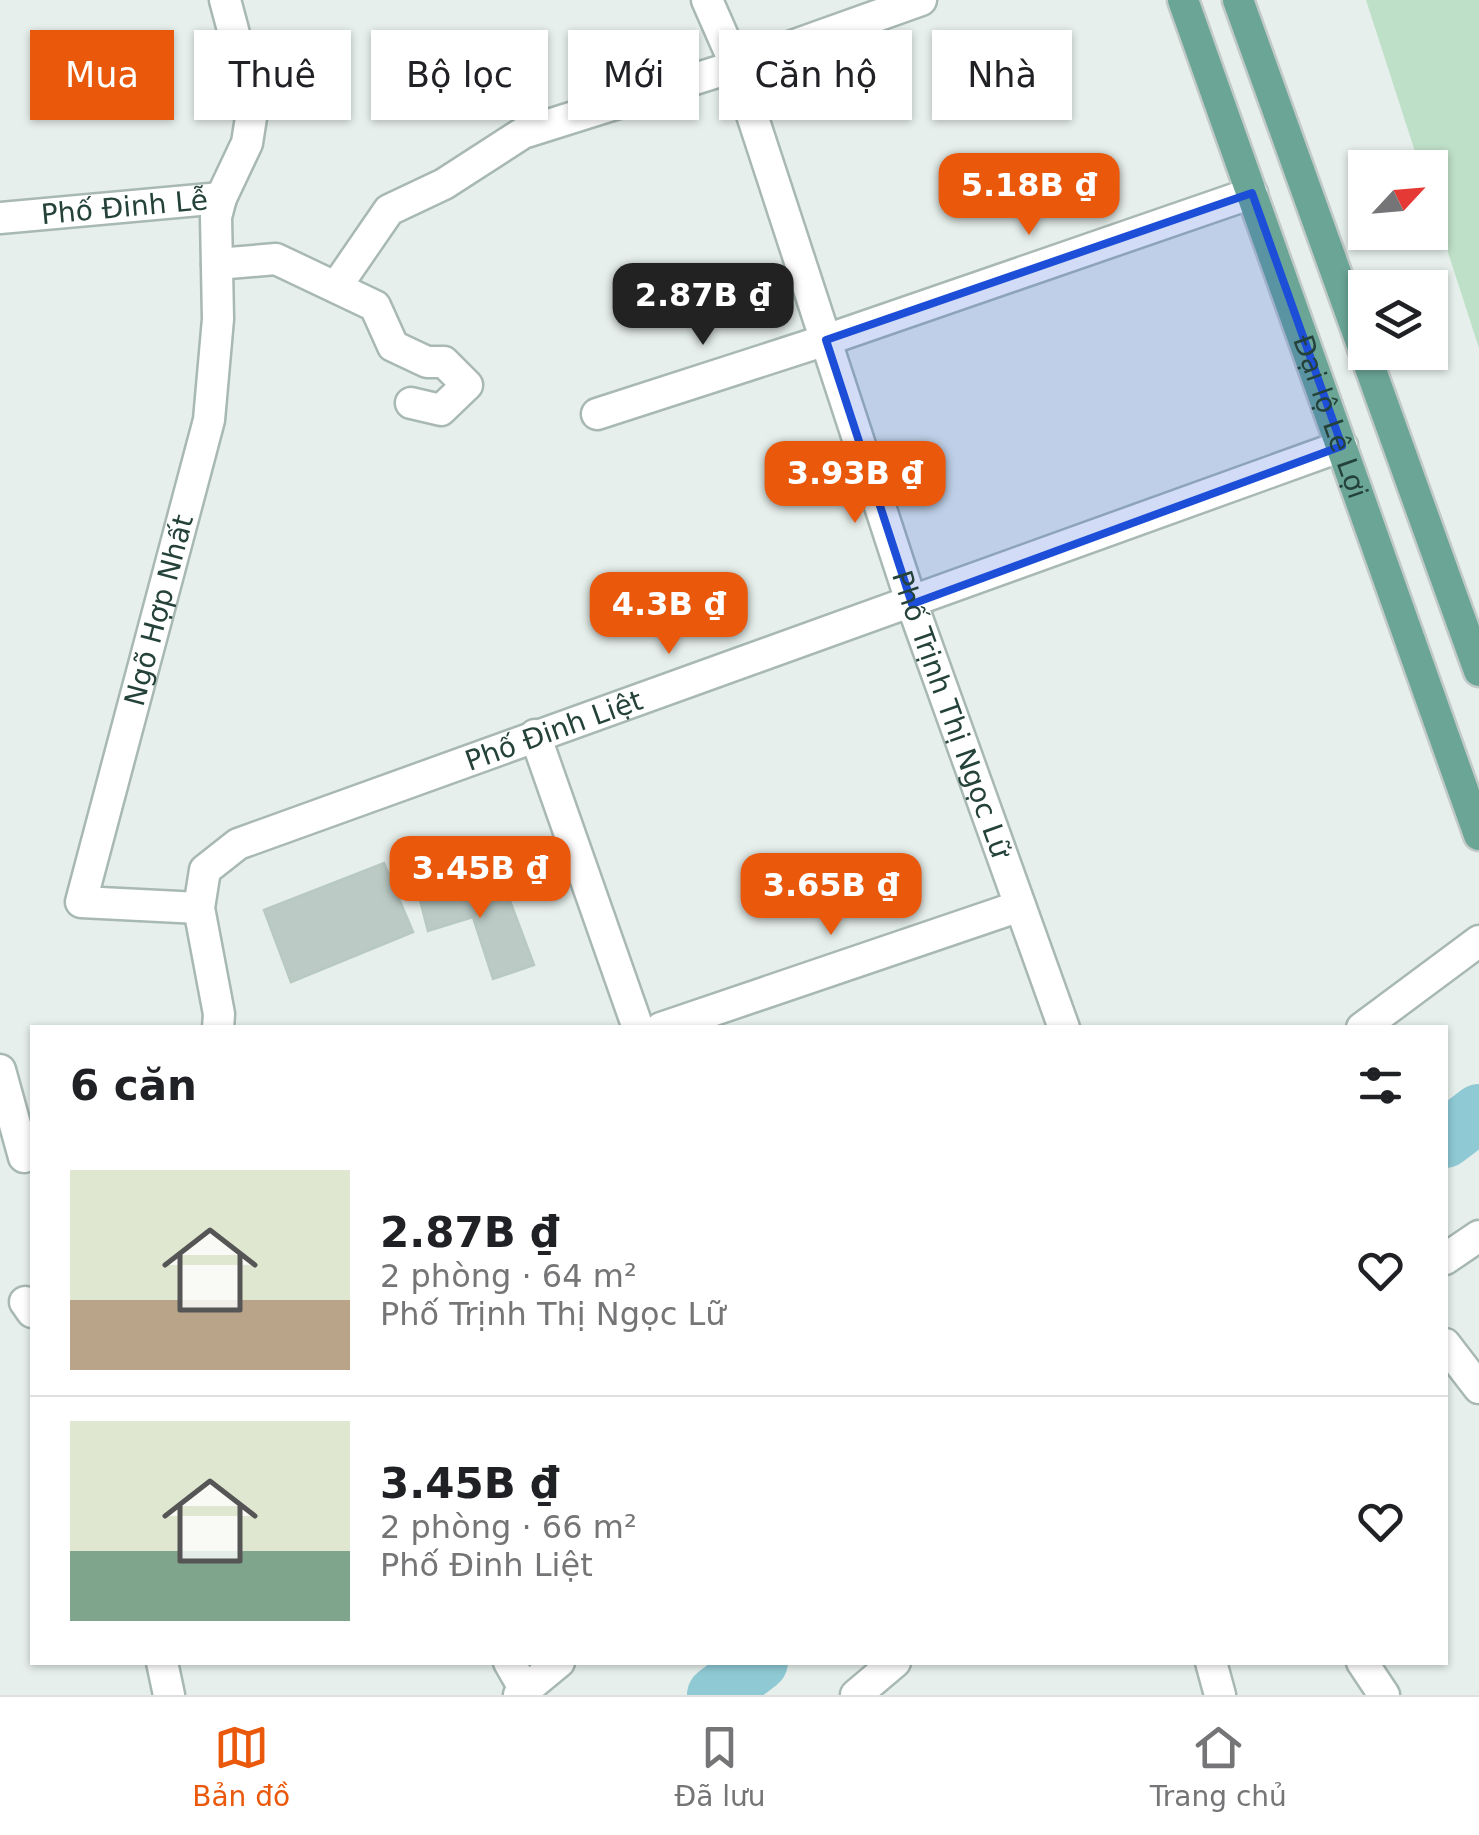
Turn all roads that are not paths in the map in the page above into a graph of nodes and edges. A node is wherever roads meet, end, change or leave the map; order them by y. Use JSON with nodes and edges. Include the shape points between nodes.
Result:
{"nodes":[{"id":1,"x":225,"y":0,"type":"edge"},
{"id":2,"x":707,"y":0,"type":"edge"},
{"id":3,"x":921,"y":0,"type":"edge"},
{"id":4,"x":1183,"y":0,"type":"edge"},
{"id":5,"x":1238,"y":0,"type":"edge"},
{"id":6,"x":720,"y":30,"type":"edge"},
{"id":7,"x":837,"y":30,"type":"edge"},
{"id":8,"x":719,"y":71,"type":"edge"},
{"id":9,"x":754,"y":120,"type":"edge"},
{"id":10,"x":1252,"y":192,"type":"junction"},
{"id":11,"x":221,"y":198,"type":"junction"},
{"id":12,"x":0,"y":218,"type":"edge"},
{"id":13,"x":217,"y":264,"type":"junction"},
{"id":14,"x":336,"y":287,"type":"junction"},
{"id":15,"x":826,"y":340,"type":"junction"},
{"id":16,"x":410,"y":403,"type":"dead end"},
{"id":17,"x":597,"y":414,"type":"dead end"},
{"id":18,"x":1342,"y":446,"type":"junction"},
{"id":19,"x":912,"y":604,"type":"junction"},
{"id":20,"x":1479,"y":670,"type":"edge"},
{"id":21,"x":535,"y":735,"type":"junction"},
{"id":22,"x":1479,"y":835,"type":"edge"},
{"id":23,"x":1020,"y":906,"type":"junction"},
{"id":24,"x":200,"y":908,"type":"junction"},
{"id":25,"x":1479,"y":940,"type":"edge"},
{"id":26,"x":218,"y":1025,"type":"edge"},
{"id":27,"x":637,"y":1025,"type":"edge"},
{"id":28,"x":670,"y":1025,"type":"edge"},
{"id":29,"x":1063,"y":1025,"type":"edge"},
{"id":30,"x":1366,"y":1025,"type":"edge"},
{"id":31,"x":0,"y":1070,"type":"edge"},
{"id":32,"x":19,"y":1159,"type":"edge"},
{"id":33,"x":1479,"y":1236,"type":"edge"},
{"id":34,"x":1448,"y":1256,"type":"edge"},
{"id":35,"x":1448,"y":1348,"type":"edge"},
{"id":36,"x":1479,"y":1388,"type":"edge"},
{"id":37,"x":163,"y":1665,"type":"edge"},
{"id":38,"x":510,"y":1665,"type":"edge"},
{"id":39,"x":555,"y":1665,"type":"edge"},
{"id":40,"x":891,"y":1665,"type":"edge"},
{"id":41,"x":1212,"y":1665,"type":"edge"},
{"id":42,"x":1364,"y":1665,"type":"edge"},
{"id":43,"x":522,"y":1693,"type":"edge"},
{"id":44,"x":169,"y":1695,"type":"edge"},
{"id":45,"x":856,"y":1695,"type":"edge"},
{"id":46,"x":1220,"y":1695,"type":"edge"},
{"id":47,"x":1384,"y":1695,"type":"edge"}],
"edges":[{"from":1,"to":11,"type":"street","name":"Phố Đinh Lễ","via":[[253,105],[247,143]]},
{"from":2,"to":6,"type":"street","name":"Phố Trịnh Thị Ngọc Lữ"},
{"from":3,"to":7,"type":"street"},
{"from":4,"to":10,"type":"main road","name":"Đại lộ Lê Lợi"},
{"from":5,"to":20,"type":"main road","name":"Đại lộ Lê Lợi"},
{"from":8,"to":14,"type":"street","via":[[523,133],[389,210]]},
{"from":9,"to":15,"type":"street","name":"Phố Trịnh Thị Ngọc Lữ"},
{"from":10,"to":15,"type":"street"},
{"from":10,"to":18,"type":"main road","name":"Đại lộ Lê Lợi"},
{"from":11,"to":12,"type":"street","name":"Phố Đinh Lễ"},
{"from":11,"to":13,"type":"street","name":"Ngõ Hợp Nhất"},
{"from":13,"to":14,"type":"street","via":[[276,258]]},
{"from":13,"to":24,"type":"street","name":"Ngõ Hợp Nhất","via":[[209,420],[81,902]]},
{"from":14,"to":16,"type":"street","via":[[375,306],[393,346],[427,362],[444,362],[467,385],[441,410]]},
{"from":15,"to":17,"type":"street"},
{"from":15,"to":19,"type":"street","name":"Phố Trịnh Thị Ngọc Lữ"},
{"from":18,"to":19,"type":"street","name":"Phố Đinh Liệt"},
{"from":18,"to":22,"type":"main road","name":"Đại lộ Lê Lợi"},
{"from":19,"to":21,"type":"street","name":"Phố Đinh Liệt"},
{"from":19,"to":23,"type":"street","name":"Phố Trịnh Thị Ngọc Lữ"},
{"from":21,"to":24,"type":"street","name":"Phố Đinh Liệt","via":[[238,844],[204,870]]},
{"from":21,"to":27,"type":"street"},
{"from":23,"to":28,"type":"street"},
{"from":23,"to":29,"type":"street","name":"Phố Trịnh Thị Ngọc Lữ"},
{"from":24,"to":26,"type":"street","name":"Phố Đinh Liệt"},
{"from":25,"to":30,"type":"street"},
{"from":31,"to":32,"type":"street"},
{"from":33,"to":34,"type":"street"},
{"from":35,"to":36,"type":"street"},
{"from":37,"to":44,"type":"street"},
{"from":38,"to":43,"type":"street"},
{"from":39,"to":43,"type":"street"},
{"from":40,"to":45,"type":"street"},
{"from":41,"to":46,"type":"street"},
{"from":42,"to":47,"type":"street"}]}
